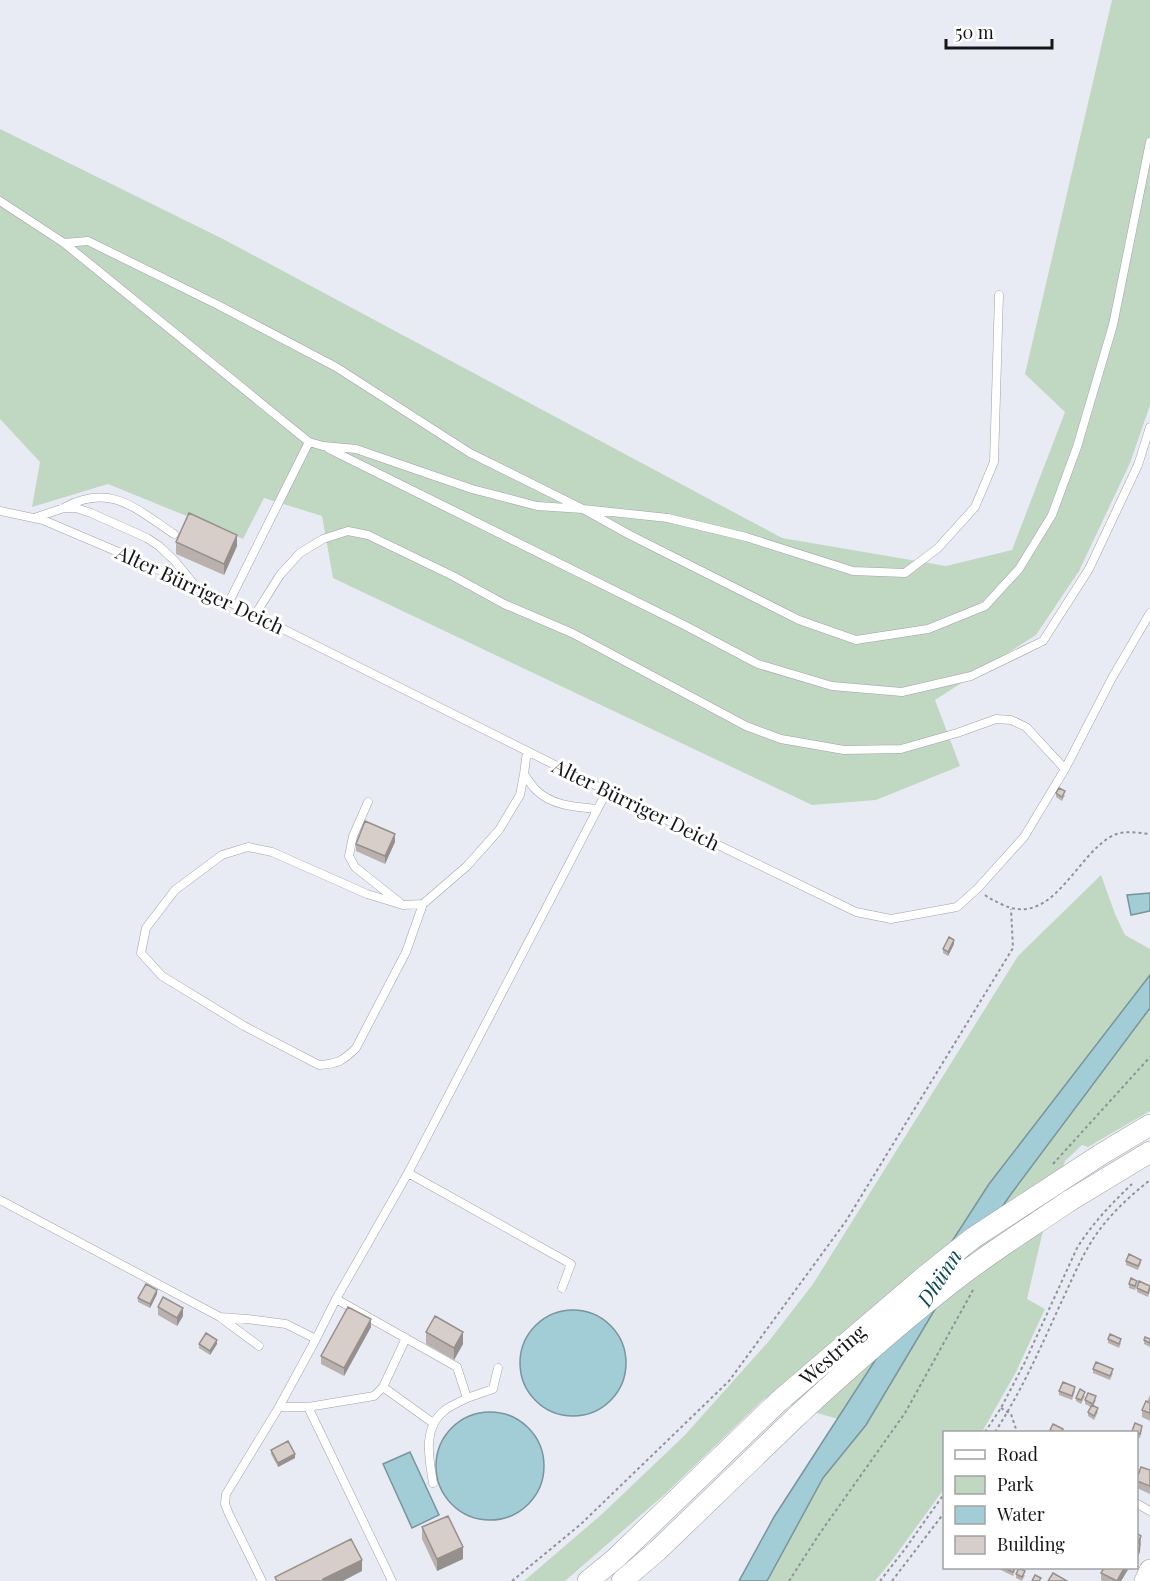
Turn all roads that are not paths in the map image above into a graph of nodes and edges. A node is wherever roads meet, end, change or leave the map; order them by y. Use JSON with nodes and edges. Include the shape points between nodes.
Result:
{"nodes":[{"id":1,"x":1150,"y":142,"type":"edge"},
{"id":2,"x":0,"y":201,"type":"edge"},
{"id":3,"x":64,"y":243,"type":"junction"},
{"id":4,"x":999,"y":295,"type":"dead end"},
{"id":5,"x":1150,"y":427,"type":"edge"},
{"id":6,"x":309,"y":442,"type":"junction"},
{"id":7,"x":323,"y":446,"type":"junction"},
{"id":8,"x":64,"y":508,"type":"junction"},
{"id":9,"x":583,"y":509,"type":"junction"},
{"id":10,"x":0,"y":511,"type":"edge"},
{"id":11,"x":33,"y":518,"type":"junction"},
{"id":12,"x":174,"y":534,"type":"dead end"},
{"id":13,"x":196,"y":587,"type":"junction"},
{"id":14,"x":228,"y":602,"type":"junction"},
{"id":15,"x":1150,"y":613,"type":"edge"},
{"id":16,"x":255,"y":615,"type":"junction"},
{"id":17,"x":527,"y":751,"type":"junction"},
{"id":18,"x":1065,"y":769,"type":"junction"},
{"id":19,"x":524,"y":774,"type":"junction"},
{"id":20,"x":607,"y":791,"type":"junction"},
{"id":21,"x":368,"y":802,"type":"dead end"},
{"id":22,"x":597,"y":809,"type":"junction"},
{"id":23,"x":423,"y":904,"type":"junction"},
{"id":24,"x":403,"y":905,"type":"junction"},
{"id":25,"x":1150,"y":1125,"type":"edge"},
{"id":26,"x":1150,"y":1152,"type":"edge"},
{"id":27,"x":408,"y":1173,"type":"junction"},
{"id":28,"x":0,"y":1200,"type":"edge"},
{"id":29,"x":562,"y":1288,"type":"dead end"},
{"id":30,"x":336,"y":1299,"type":"junction"},
{"id":31,"x":220,"y":1317,"type":"junction"},
{"id":32,"x":406,"y":1338,"type":"junction"},
{"id":33,"x":316,"y":1339,"type":"junction"},
{"id":34,"x":259,"y":1346,"type":"dead end"},
{"id":35,"x":498,"y":1368,"type":"dead end"},
{"id":36,"x":383,"y":1387,"type":"junction"},
{"id":37,"x":467,"y":1398,"type":"junction"},
{"id":38,"x":279,"y":1407,"type":"junction"},
{"id":39,"x":308,"y":1407,"type":"junction"},
{"id":40,"x":433,"y":1423,"type":"junction"},
{"id":41,"x":433,"y":1483,"type":"dead end"},
{"id":42,"x":1150,"y":1570,"type":"edge"},
{"id":43,"x":262,"y":1581,"type":"edge"},
{"id":44,"x":392,"y":1581,"type":"edge"},
{"id":45,"x":588,"y":1581,"type":"edge"},
{"id":46,"x":622,"y":1581,"type":"edge"},
{"id":47,"x":1145,"y":1581,"type":"edge"}],
"edges":[{"from":1,"to":9,"type":"lane","via":[[1113,325],[1077,447],[1052,515],[1020,568],[985,606],[928,629],[856,640],[799,620]]},
{"from":2,"to":3,"type":"lane"},
{"from":3,"to":6,"type":"lane"},
{"from":3,"to":9,"type":"lane","via":[[88,241],[216,304],[336,367],[470,453]]},
{"from":4,"to":9,"type":"lane","via":[[994,462],[975,507],[938,548],[905,573],[853,570],[668,518]]},
{"from":5,"to":7,"type":"lane","via":[[1138,465],[1089,569],[1043,641],[971,676],[902,692],[832,686],[758,664]]},
{"from":6,"to":7,"type":"lane"},
{"from":6,"to":14,"type":"lane"},
{"from":7,"to":9,"type":"lane","via":[[356,449],[472,489],[537,506]]},
{"from":8,"to":11,"type":"lane"},
{"from":8,"to":12,"type":"lane","via":[[97,496],[114,498]]},
{"from":8,"to":13,"type":"lane","via":[[76,508],[147,538],[174,560]]},
{"from":10,"to":11,"type":"lane","name":"Alter Bürriger Deich"},
{"from":11,"to":13,"type":"lane","name":"Alter Bürriger Deich"},
{"from":13,"to":14,"type":"lane","name":"Alter Bürriger Deich"},
{"from":14,"to":16,"type":"lane","name":"Alter Bürriger Deich"},
{"from":15,"to":18,"type":"lane","name":"Alter Bürriger Deich"},
{"from":16,"to":17,"type":"lane","name":"Alter Bürriger Deich"},
{"from":16,"to":18,"type":"lane","via":[[280,575],[300,553],[323,539],[348,531],[368,535],[504,604],[572,633],[746,726],[781,739],[844,750],[901,749],[996,719],[1011,720],[1026,727]]},
{"from":17,"to":19,"type":"lane"},
{"from":17,"to":20,"type":"lane","name":"Alter Bürriger Deich"},
{"from":18,"to":20,"type":"lane","name":"Alter Bürriger Deich","via":[[1024,837],[957,907],[891,919],[856,912]]},
{"from":19,"to":22,"type":"lane","via":[[537,791],[553,802]]},
{"from":19,"to":23,"type":"lane","via":[[520,795],[499,830],[467,866]]},
{"from":20,"to":22,"type":"lane"},
{"from":21,"to":24,"type":"lane","via":[[349,856],[355,867]]},
{"from":22,"to":27,"type":"lane"},
{"from":23,"to":24,"type":"lane"},
{"from":23,"to":24,"type":"lane","via":[[406,952],[356,1048],[333,1064],[319,1065],[244,1026],[162,976],[141,953],[146,928],[175,890],[222,855],[248,847],[273,852],[366,894]]},
{"from":25,"to":45,"type":"main road","name":"Westring","bridge":true,"via":[[973,1238],[924,1277],[779,1401]]},
{"from":26,"to":46,"type":"main road","name":"Westring","bridge":true,"via":[[1069,1201],[916,1311],[864,1354]]},
{"from":27,"to":29,"type":"lane","via":[[571,1264]]},
{"from":27,"to":30,"type":"lane"},
{"from":28,"to":31,"type":"lane"},
{"from":30,"to":32,"type":"lane"},
{"from":30,"to":33,"type":"lane"},
{"from":31,"to":33,"type":"lane","via":[[286,1324]]},
{"from":31,"to":34,"type":"lane"},
{"from":32,"to":36,"type":"lane"},
{"from":32,"to":37,"type":"lane","via":[[457,1367]]},
{"from":33,"to":38,"type":"lane"},
{"from":35,"to":37,"type":"lane","via":[[494,1389]]},
{"from":36,"to":39,"type":"lane","via":[[374,1396]]},
{"from":36,"to":40,"type":"lane"},
{"from":37,"to":40,"type":"lane","via":[[448,1408]]},
{"from":38,"to":39,"type":"lane"},
{"from":38,"to":43,"type":"lane","via":[[226,1494],[225,1504]]},
{"from":39,"to":44,"type":"lane"},
{"from":40,"to":41,"type":"lane","via":[[428,1449]]},
{"from":42,"to":47,"type":"main road"}]}
